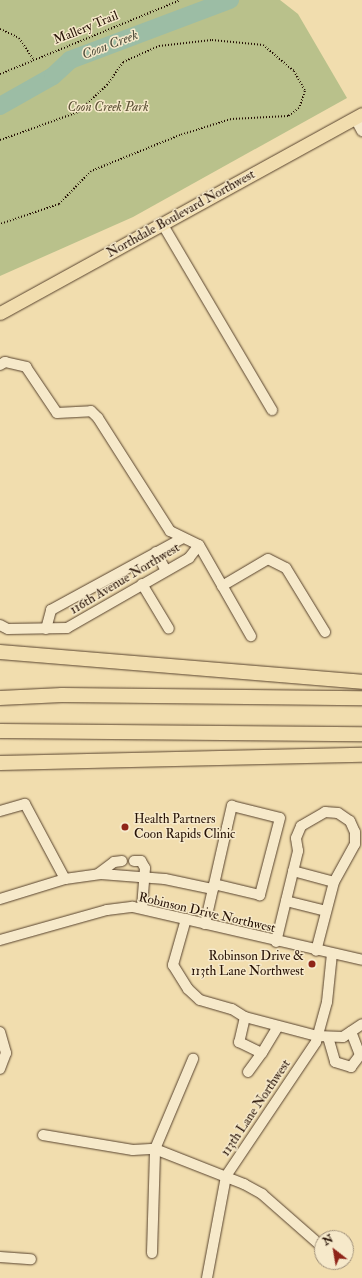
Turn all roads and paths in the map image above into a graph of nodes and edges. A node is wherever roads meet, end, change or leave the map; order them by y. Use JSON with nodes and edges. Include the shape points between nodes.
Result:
{"nodes":[{"id":1,"x":180,"y":0,"type":"edge"},
{"id":2,"x":0,"y":29,"type":"edge"},
{"id":3,"x":33,"y":59,"type":"junction"},
{"id":4,"x":0,"y":74,"type":"edge"},
{"id":5,"x":359,"y":116,"type":"edge"},
{"id":6,"x":362,"y":130,"type":"edge"},
{"id":7,"x":0,"y":140,"type":"edge"},
{"id":8,"x":0,"y":224,"type":"edge"},
{"id":9,"x":162,"y":225,"type":"junction"},
{"id":10,"x":0,"y":313,"type":"edge"},
{"id":11,"x":0,"y":365,"type":"edge"},
{"id":12,"x":272,"y":410,"type":"dead end"},
{"id":13,"x":184,"y":538,"type":"junction"},
{"id":14,"x":199,"y":545,"type":"junction"},
{"id":15,"x":156,"y":552,"type":"junction"},
{"id":16,"x":166,"y":571,"type":"junction"},
{"id":17,"x":142,"y":584,"type":"junction"},
{"id":18,"x":222,"y":586,"type":"junction"},
{"id":19,"x":0,"y":625,"type":"edge"},
{"id":20,"x":41,"y":629,"type":"junction"},
{"id":21,"x":169,"y":629,"type":"dead end"},
{"id":22,"x":325,"y":632,"type":"dead end"},
{"id":23,"x":251,"y":636,"type":"dead end"},
{"id":24,"x":0,"y":652,"type":"edge"},
{"id":25,"x":362,"y":682,"type":"edge"},
{"id":26,"x":0,"y":698,"type":"edge"},
{"id":27,"x":362,"y":698,"type":"edge"},
{"id":28,"x":0,"y":732,"type":"edge"},
{"id":29,"x":362,"y":734,"type":"edge"},
{"id":30,"x":362,"y":755,"type":"edge"},
{"id":31,"x":0,"y":763,"type":"edge"},
{"id":32,"x":0,"y":811,"type":"edge"},
{"id":33,"x":122,"y":861,"type":"dead end"},
{"id":34,"x":134,"y":861,"type":"dead end"},
{"id":35,"x":293,"y":871,"type":"junction"},
{"id":36,"x":98,"y":874,"type":"junction"},
{"id":37,"x":65,"y":878,"type":"junction"},
{"id":38,"x":145,"y":878,"type":"junction"},
{"id":39,"x":334,"y":882,"type":"junction"},
{"id":40,"x":213,"y":887,"type":"junction"},
{"id":41,"x":0,"y":899,"type":"edge"},
{"id":42,"x":286,"y":901,"type":"junction"},
{"id":43,"x":142,"y":908,"type":"junction"},
{"id":44,"x":326,"y":911,"type":"junction"},
{"id":45,"x":186,"y":919,"type":"junction"},
{"id":46,"x":205,"y":924,"type":"junction"},
{"id":47,"x":0,"y":940,"type":"edge"},
{"id":48,"x":276,"y":942,"type":"junction"},
{"id":49,"x":316,"y":951,"type":"junction"},
{"id":50,"x":332,"y":954,"type":"junction"},
{"id":51,"x":362,"y":960,"type":"edge"},
{"id":52,"x":244,"y":1017,"type":"junction"},
{"id":53,"x":362,"y":1024,"type":"edge"},
{"id":54,"x":278,"y":1026,"type":"junction"},
{"id":55,"x":0,"y":1032,"type":"edge"},
{"id":56,"x":351,"y":1032,"type":"junction"},
{"id":57,"x":317,"y":1036,"type":"junction"},
{"id":58,"x":328,"y":1037,"type":"junction"},
{"id":59,"x":262,"y":1053,"type":"junction"},
{"id":60,"x":193,"y":1059,"type":"dead end"},
{"id":61,"x":0,"y":1069,"type":"edge"},
{"id":62,"x":248,"y":1072,"type":"dead end"},
{"id":63,"x":43,"y":1136,"type":"dead end"},
{"id":64,"x":155,"y":1149,"type":"junction"},
{"id":65,"x":226,"y":1176,"type":"junction"},
{"id":66,"x":314,"y":1240,"type":"edge"},
{"id":67,"x":152,"y":1253,"type":"dead end"},
{"id":68,"x":0,"y":1257,"type":"edge"},
{"id":69,"x":31,"y":1258,"type":"dead end"},
{"id":70,"x":207,"y":1278,"type":"edge"}],
"edges":[{"from":1,"to":3,"type":"path","name":"Mallery Trail"},
{"from":2,"to":3,"type":"path","via":[[19,38]]},
{"from":3,"to":4,"type":"path","name":"Mallery Trail"},
{"from":5,"to":6,"type":"street"},
{"from":5,"to":9,"type":"main road","name":"Northdale Boulevard Northwest"},
{"from":7,"to":8,"type":"path","via":[[78,112],[106,85],[123,62],[159,46],[212,40],[263,45],[294,72],[305,90],[299,108],[288,116],[231,119],[173,138],[91,171],[59,204]]},
{"from":9,"to":10,"type":"main road","name":"Northdale Boulevard Northwest"},
{"from":9,"to":12,"type":"street"},
{"from":11,"to":13,"type":"street","via":[[5,362],[26,367],[57,414],[91,411],[170,531]]},
{"from":13,"to":14,"type":"street"},
{"from":13,"to":15,"type":"street"},
{"from":14,"to":16,"type":"street","name":"116th Avenue Northwest","via":[[189,558]]},
{"from":14,"to":18,"type":"street"},
{"from":15,"to":16,"type":"street"},
{"from":15,"to":20,"type":"street","via":[[51,610]]},
{"from":16,"to":17,"type":"street","name":"116th Avenue Northwest"},
{"from":17,"to":20,"type":"street","name":"116th Avenue Northwest","via":[[67,628]]},
{"from":17,"to":21,"type":"street"},
{"from":18,"to":22,"type":"street","via":[[268,559],[286,568]]},
{"from":18,"to":23,"type":"street"},
{"from":19,"to":20,"type":"street","name":"116th Avenue Northwest","via":[[8,629]]},
{"from":24,"to":25,"type":"highway"},
{"from":26,"to":27,"type":"highway","via":[[62,695]]},
{"from":28,"to":29,"type":"highway"},
{"from":30,"to":31,"type":"highway"},
{"from":32,"to":37,"type":"street","via":[[25,804]]},
{"from":33,"to":36,"type":"street","via":[[114,862]]},
{"from":34,"to":38,"type":"street","via":[[144,863]]},
{"from":35,"to":39,"type":"street"},
{"from":35,"to":39,"type":"street","via":[[298,851],[296,838],[302,826],[324,812],[338,813],[350,821],[355,832],[355,844]]},
{"from":35,"to":42,"type":"street"},
{"from":36,"to":37,"type":"street"},
{"from":36,"to":38,"type":"street"},
{"from":37,"to":41,"type":"street"},
{"from":38,"to":40,"type":"street"},
{"from":38,"to":43,"type":"street"},
{"from":39,"to":44,"type":"street"},
{"from":40,"to":40,"type":"street","via":[[232,806],[280,818],[260,895]]},
{"from":40,"to":46,"type":"street"},
{"from":42,"to":44,"type":"street"},
{"from":42,"to":48,"type":"street"},
{"from":43,"to":45,"type":"street","name":"Robinson Drive Northwest"},
{"from":43,"to":47,"type":"street","name":"Robinson Drive Northwest","via":[[106,910]]},
{"from":44,"to":49,"type":"street"},
{"from":45,"to":46,"type":"street","name":"Robinson Drive Northwest"},
{"from":45,"to":52,"type":"street","via":[[173,965],[188,989],[200,1000],[232,1009]]},
{"from":46,"to":48,"type":"street","name":"Robinson Drive Northwest"},
{"from":48,"to":49,"type":"street","name":"Robinson Drive Northwest"},
{"from":49,"to":50,"type":"street","name":"Robinson Drive Northwest"},
{"from":50,"to":51,"type":"street","name":"Robinson Drive Northwest"},
{"from":50,"to":57,"type":"street","name":"113th Lane Northwest","via":[[327,1002]]},
{"from":52,"to":54,"type":"street"},
{"from":52,"to":59,"type":"street","via":[[239,1042]]},
{"from":53,"to":56,"type":"street"},
{"from":54,"to":57,"type":"street"},
{"from":54,"to":59,"type":"street"},
{"from":55,"to":61,"type":"street","via":[[6,1053]]},
{"from":56,"to":58,"type":"street","via":[[343,1037]]},
{"from":56,"to":58,"type":"street","via":[[360,1055],[351,1067],[335,1062]]},
{"from":57,"to":58,"type":"street"},
{"from":57,"to":65,"type":"street","name":"113th Lane Northwest"},
{"from":59,"to":62,"type":"street"},
{"from":60,"to":64,"type":"street"},
{"from":63,"to":64,"type":"street","via":[[133,1150]]},
{"from":64,"to":65,"type":"street"},
{"from":64,"to":67,"type":"street"},
{"from":65,"to":66,"type":"street","via":[[262,1194]]},
{"from":65,"to":70,"type":"street","name":"113th Lane Northwest"},
{"from":68,"to":69,"type":"street"}]}
